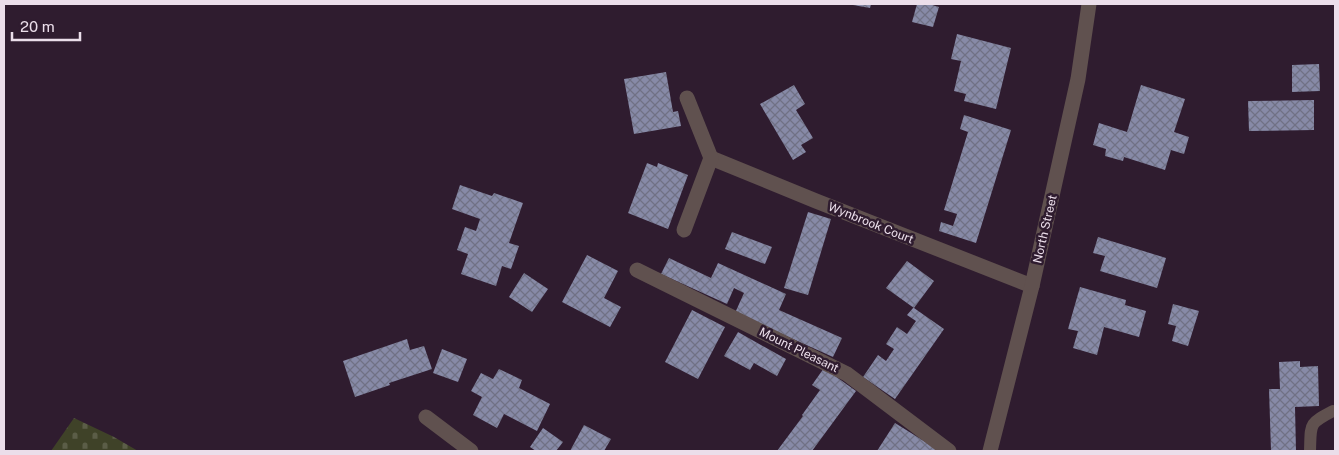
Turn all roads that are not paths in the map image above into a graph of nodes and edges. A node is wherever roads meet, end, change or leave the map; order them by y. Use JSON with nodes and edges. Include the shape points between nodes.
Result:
{"nodes":[{"id":1,"x":1089,"y":4,"type":"edge"},
{"id":2,"x":687,"y":98,"type":"dead end"},
{"id":3,"x":711,"y":158,"type":"junction"},
{"id":4,"x":684,"y":230,"type":"dead end"},
{"id":5,"x":637,"y":270,"type":"dead end"},
{"id":6,"x":1032,"y":286,"type":"junction"},
{"id":7,"x":1333,"y":411,"type":"dead end"},
{"id":8,"x":426,"y":417,"type":"dead end"},
{"id":9,"x":471,"y":451,"type":"edge"},
{"id":10,"x":949,"y":451,"type":"edge"},
{"id":11,"x":990,"y":451,"type":"edge"},
{"id":12,"x":1310,"y":451,"type":"edge"}],
"edges":[{"from":1,"to":6,"type":"street","name":"North Street","via":[[1078,79]]},
{"from":2,"to":3,"type":"street"},
{"from":3,"to":4,"type":"street"},
{"from":3,"to":6,"type":"street","name":"Wynbrook Court"},
{"from":5,"to":10,"type":"street","name":"Mount Pleasant","via":[[847,374]]},
{"from":6,"to":11,"type":"street","name":"North Street"},
{"from":7,"to":12,"type":"lane","via":[[1315,420]]},
{"from":8,"to":9,"type":"street"}]}
